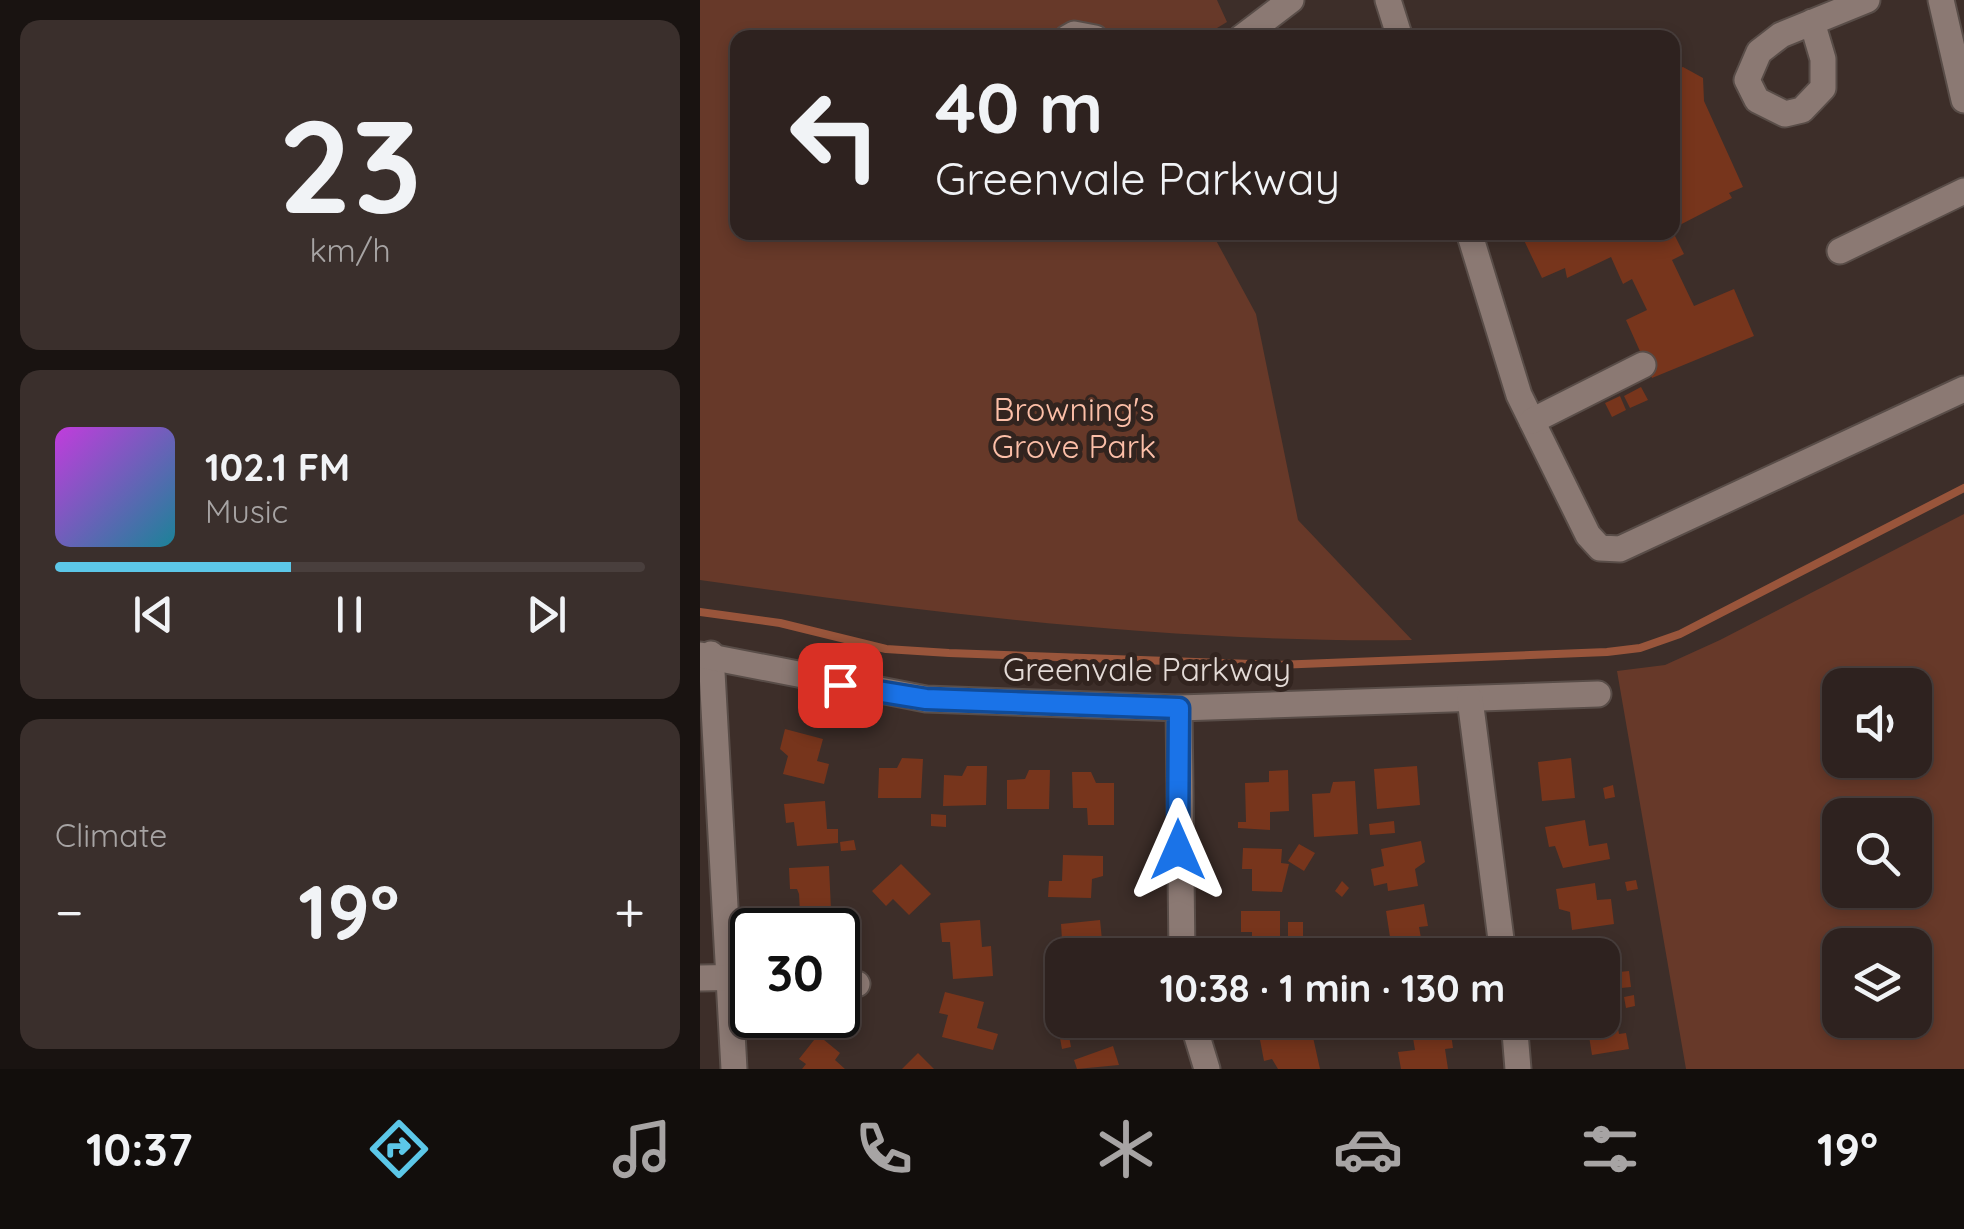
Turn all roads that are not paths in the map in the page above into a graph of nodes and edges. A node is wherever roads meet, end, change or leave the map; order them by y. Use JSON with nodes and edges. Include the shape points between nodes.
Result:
{"nodes":[{"id":1,"x":1291,"y":0,"type":"edge"},
{"id":2,"x":1388,"y":0,"type":"edge"},
{"id":3,"x":1867,"y":0,"type":"edge"},
{"id":4,"x":1941,"y":0,"type":"edge"},
{"id":5,"x":1812,"y":22,"type":"dead end"},
{"id":6,"x":1252,"y":30,"type":"edge"},
{"id":7,"x":1397,"y":30,"type":"edge"},
{"id":8,"x":1964,"y":100,"type":"edge"},
{"id":9,"x":1964,"y":191,"type":"edge"},
{"id":10,"x":1471,"y":240,"type":"edge"},
{"id":11,"x":1840,"y":251,"type":"dead end"},
{"id":12,"x":1643,"y":365,"type":"dead end"},
{"id":13,"x":1964,"y":389,"type":"edge"},
{"id":14,"x":1532,"y":421,"type":"junction"},
{"id":15,"x":706,"y":655,"type":"edge"},
{"id":16,"x":1598,"y":694,"type":"dead end"},
{"id":17,"x":1470,"y":700,"type":"junction"},
{"id":18,"x":1179,"y":708,"type":"junction"},
{"id":19,"x":733,"y":908,"type":"edge"},
{"id":20,"x":1182,"y":938,"type":"edge"},
{"id":21,"x":1502,"y":938,"type":"edge"},
{"id":22,"x":730,"y":977,"type":"edge"},
{"id":23,"x":700,"y":978,"type":"edge"},
{"id":24,"x":736,"y":1038,"type":"edge"},
{"id":25,"x":1198,"y":1038,"type":"edge"},
{"id":26,"x":1515,"y":1038,"type":"edge"},
{"id":27,"x":734,"y":1069,"type":"edge"},
{"id":28,"x":1207,"y":1069,"type":"edge"},
{"id":29,"x":1518,"y":1069,"type":"edge"}],
"edges":[{"from":1,"to":6,"type":"street"},
{"from":2,"to":7,"type":"street"},
{"from":3,"to":5,"type":"street"},
{"from":4,"to":8,"type":"street"},
{"from":9,"to":11,"type":"street"},
{"from":10,"to":14,"type":"street"},
{"from":12,"to":14,"type":"street"},
{"from":13,"to":14,"type":"street","via":[[1620,549],[1600,548],[1588,535]]},
{"from":15,"to":18,"type":"street","name":"Greenvale Parkway","via":[[926,699]]},
{"from":15,"to":19,"type":"street"},
{"from":16,"to":17,"type":"street","name":"Greenvale Parkway"},
{"from":17,"to":18,"type":"street","name":"Greenvale Parkway"},
{"from":17,"to":21,"type":"street"},
{"from":18,"to":20,"type":"street"},
{"from":22,"to":23,"type":"street"},
{"from":24,"to":27,"type":"street"},
{"from":25,"to":28,"type":"street"},
{"from":26,"to":29,"type":"street"}]}
